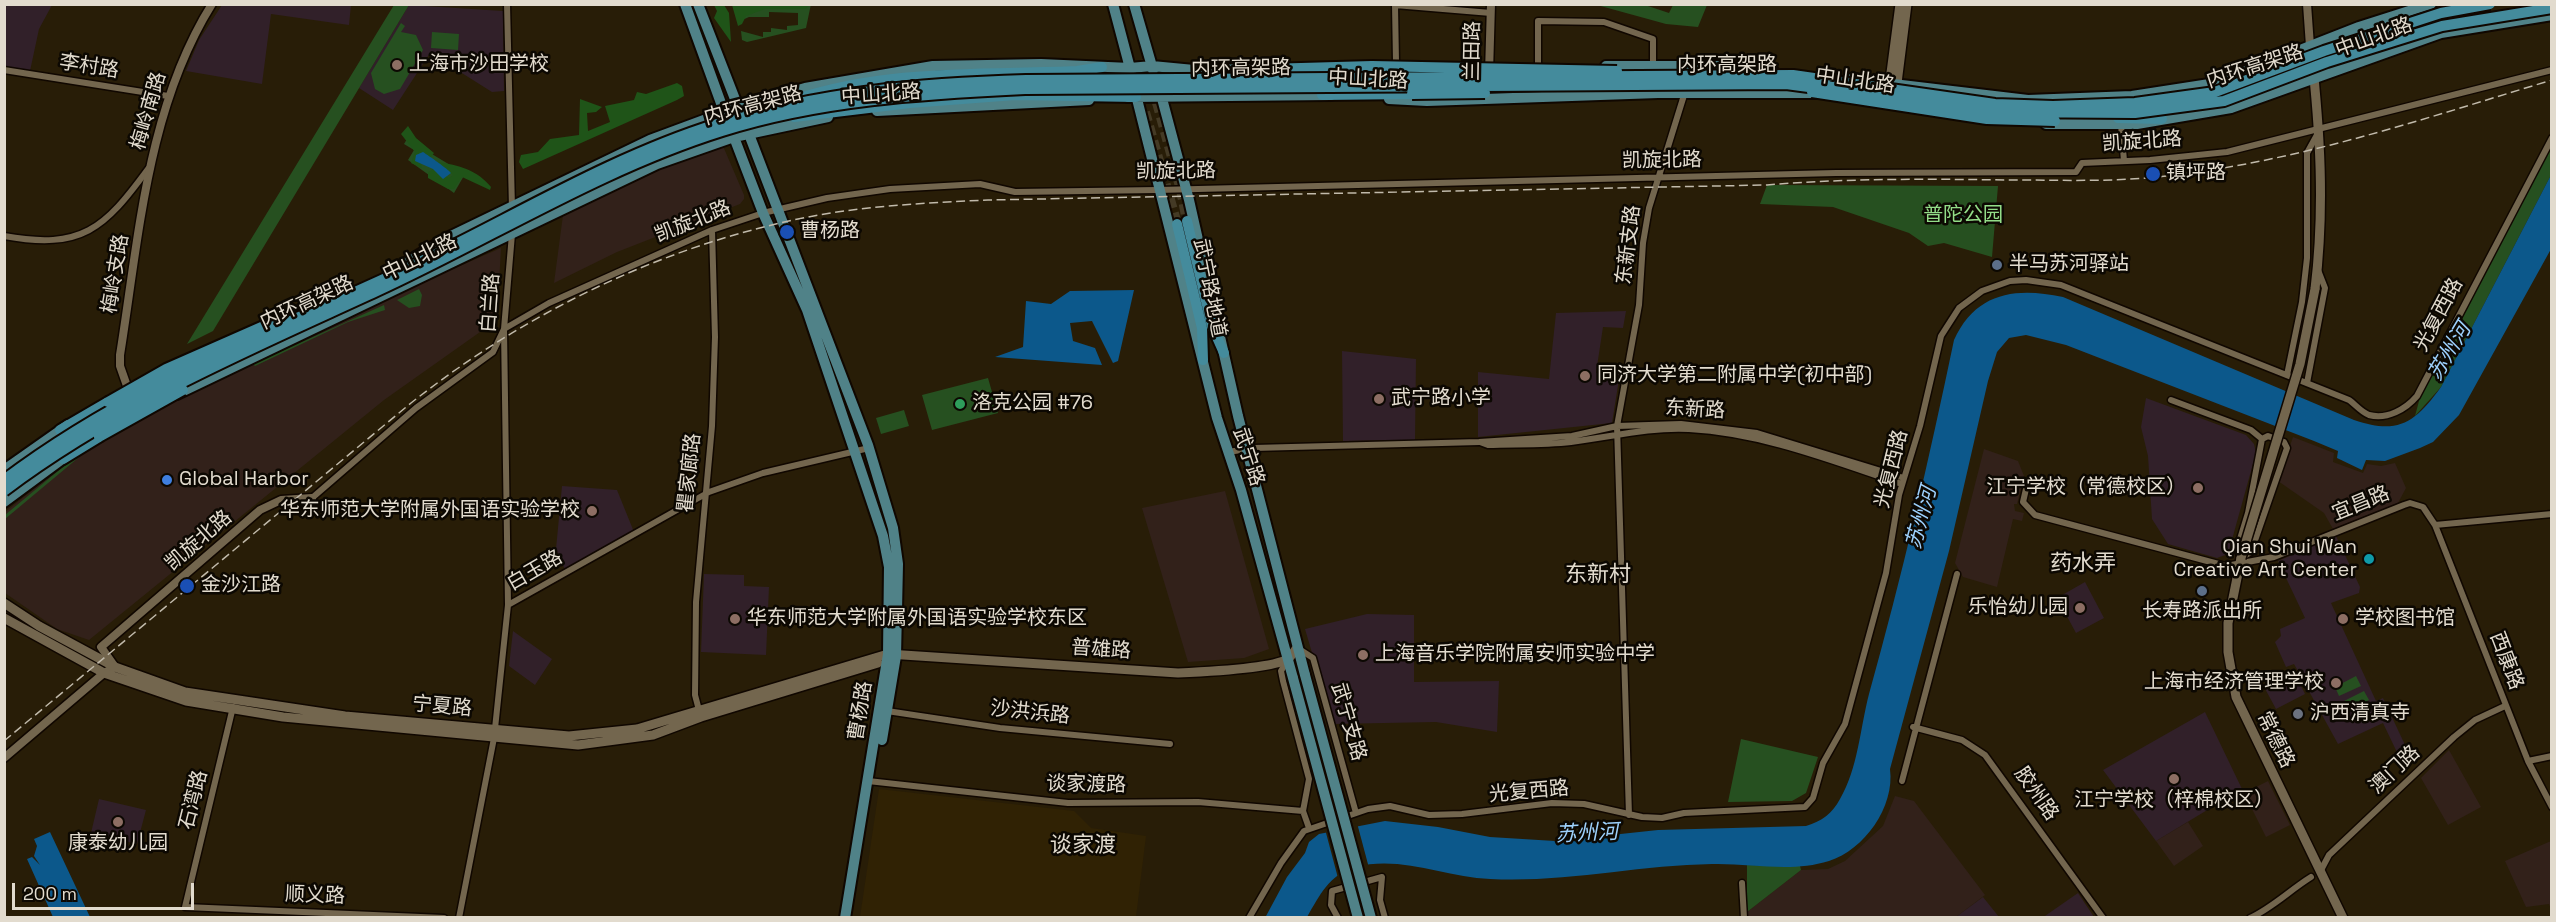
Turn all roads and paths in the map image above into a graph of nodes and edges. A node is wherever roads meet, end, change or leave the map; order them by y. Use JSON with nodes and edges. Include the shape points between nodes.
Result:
{"nodes":[{"id":1,"x":212,"y":4,"type":"edge"},
{"id":2,"x":507,"y":4,"type":"edge"},
{"id":3,"x":685,"y":4,"type":"edge"},
{"id":4,"x":698,"y":4,"type":"edge"},
{"id":5,"x":1113,"y":4,"type":"edge"},
{"id":6,"x":1134,"y":4,"type":"edge"},
{"id":7,"x":1900,"y":4,"type":"edge"},
{"id":8,"x":1907,"y":4,"type":"edge"},
{"id":9,"x":2307,"y":4,"type":"edge"},
{"id":10,"x":2431,"y":4,"type":"edge"},
{"id":11,"x":2490,"y":4,"type":"edge"},
{"id":12,"x":1395,"y":5,"type":"edge"},
{"id":13,"x":2552,"y":8,"type":"edge"},
{"id":14,"x":1491,"y":9,"type":"edge"},
{"id":15,"x":2552,"y":15,"type":"edge"},
{"id":16,"x":2310,"y":46,"type":"junction"},
{"id":17,"x":1396,"y":62,"type":"dead end"},
{"id":18,"x":1653,"y":65,"type":"junction"},
{"id":19,"x":1152,"y":66,"type":"junction"},
{"id":20,"x":1694,"y":66,"type":"junction"},
{"id":21,"x":1102,"y":67,"type":"junction"},
{"id":22,"x":1130,"y":68,"type":"junction"},
{"id":23,"x":1489,"y":68,"type":"junction"},
{"id":24,"x":1538,"y":68,"type":"junction"},
{"id":25,"x":1266,"y":69,"type":"junction"},
{"id":26,"x":4,"y":70,"type":"edge"},
{"id":27,"x":2552,"y":70,"type":"edge"},
{"id":28,"x":1674,"y":77,"type":"junction"},
{"id":29,"x":2314,"y":78,"type":"junction"},
{"id":30,"x":1894,"y":83,"type":"junction"},
{"id":31,"x":1786,"y":84,"type":"junction"},
{"id":32,"x":1590,"y":85,"type":"junction"},
{"id":33,"x":1685,"y":93,"type":"junction"},
{"id":34,"x":1161,"y":95,"type":"junction"},
{"id":35,"x":1322,"y":95,"type":"junction"},
{"id":36,"x":168,"y":96,"type":"junction"},
{"id":37,"x":1136,"y":97,"type":"junction"},
{"id":38,"x":1489,"y":99,"type":"junction"},
{"id":39,"x":1890,"y":104,"type":"junction"},
{"id":40,"x":739,"y":107,"type":"junction"},
{"id":41,"x":724,"y":112,"type":"junction"},
{"id":42,"x":758,"y":116,"type":"junction"},
{"id":43,"x":2162,"y":120,"type":"joint"},
{"id":44,"x":2120,"y":121,"type":"junction"},
{"id":45,"x":2319,"y":130,"type":"junction"},
{"id":46,"x":748,"y":134,"type":"junction"},
{"id":47,"x":734,"y":137,"type":"junction"},
{"id":48,"x":2552,"y":138,"type":"edge"},
{"id":49,"x":2124,"y":161,"type":"junction"},
{"id":50,"x":150,"y":166,"type":"junction"},
{"id":51,"x":1657,"y":177,"type":"junction"},
{"id":52,"x":1186,"y":188,"type":"junction"},
{"id":53,"x":1158,"y":190,"type":"junction"},
{"id":54,"x":512,"y":207,"type":"junction"},
{"id":55,"x":777,"y":209,"type":"junction"},
{"id":56,"x":763,"y":213,"type":"junction"},
{"id":57,"x":712,"y":230,"type":"junction"},
{"id":58,"x":512,"y":232,"type":"junction"},
{"id":59,"x":4,"y":236,"type":"edge"},
{"id":60,"x":2317,"y":269,"type":"junction"},
{"id":61,"x":344,"y":297,"type":"junction"},
{"id":62,"x":279,"y":321,"type":"junction"},
{"id":63,"x":504,"y":329,"type":"junction"},
{"id":64,"x":292,"y":330,"type":"junction"},
{"id":65,"x":1224,"y":353,"type":"junction"},
{"id":66,"x":1203,"y":360,"type":"junction"},
{"id":67,"x":2287,"y":375,"type":"junction"},
{"id":68,"x":2307,"y":383,"type":"junction"},
{"id":69,"x":127,"y":386,"type":"junction"},
{"id":70,"x":2171,"y":400,"type":"dead end"},
{"id":71,"x":60,"y":429,"type":"junction"},
{"id":72,"x":1616,"y":430,"type":"junction"},
{"id":73,"x":2262,"y":439,"type":"junction"},
{"id":74,"x":869,"y":448,"type":"junction"},
{"id":75,"x":1248,"y":448,"type":"junction"},
{"id":76,"x":855,"y":452,"type":"junction"},
{"id":77,"x":1228,"y":452,"type":"junction"},
{"id":78,"x":63,"y":459,"type":"junction"},
{"id":79,"x":4,"y":471,"type":"edge"},
{"id":80,"x":4,"y":480,"type":"edge"},
{"id":81,"x":1903,"y":481,"type":"junction"},
{"id":82,"x":2026,"y":489,"type":"dead end"},
{"id":83,"x":4,"y":491,"type":"edge"},
{"id":84,"x":704,"y":495,"type":"junction"},
{"id":85,"x":312,"y":498,"type":"joint"},
{"id":86,"x":4,"y":502,"type":"edge"},
{"id":87,"x":2552,"y":514,"type":"edge"},
{"id":88,"x":2434,"y":525,"type":"junction"},
{"id":89,"x":2240,"y":561,"type":"junction"},
{"id":90,"x":1957,"y":574,"type":"dead end"},
{"id":91,"x":4,"y":603,"type":"edge"},
{"id":92,"x":508,"y":605,"type":"junction"},
{"id":93,"x":4,"y":618,"type":"edge"},
{"id":94,"x":1297,"y":648,"type":"junction"},
{"id":95,"x":890,"y":657,"type":"junction"},
{"id":96,"x":1288,"y":659,"type":"junction"},
{"id":97,"x":115,"y":667,"type":"junction"},
{"id":98,"x":104,"y":673,"type":"junction"},
{"id":99,"x":234,"y":705,"type":"junction"},
{"id":100,"x":2505,"y":706,"type":"junction"},
{"id":101,"x":887,"y":711,"type":"junction"},
{"id":102,"x":700,"y":714,"type":"junction"},
{"id":103,"x":1915,"y":728,"type":"junction"},
{"id":104,"x":495,"y":734,"type":"junction"},
{"id":105,"x":1170,"y":744,"type":"dead end"},
{"id":106,"x":2552,"y":756,"type":"edge"},
{"id":107,"x":4,"y":758,"type":"edge"},
{"id":108,"x":2528,"y":761,"type":"junction"},
{"id":109,"x":871,"y":781,"type":"junction"},
{"id":110,"x":1902,"y":781,"type":"dead end"},
{"id":111,"x":2552,"y":807,"type":"edge"},
{"id":112,"x":1303,"y":811,"type":"junction"},
{"id":113,"x":1356,"y":813,"type":"junction"},
{"id":114,"x":1629,"y":814,"type":"junction"},
{"id":115,"x":1309,"y":828,"type":"junction"},
{"id":116,"x":2320,"y":872,"type":"junction"},
{"id":117,"x":2311,"y":877,"type":"dead end"},
{"id":118,"x":1742,"y":883,"type":"dead end"},
{"id":119,"x":185,"y":907,"type":"joint"},
{"id":120,"x":444,"y":918,"type":"edge"},
{"id":121,"x":459,"y":918,"type":"edge"},
{"id":122,"x":845,"y":918,"type":"edge"},
{"id":123,"x":852,"y":918,"type":"edge"},
{"id":124,"x":1249,"y":918,"type":"edge"},
{"id":125,"x":1338,"y":918,"type":"edge"},
{"id":126,"x":1358,"y":918,"type":"edge"},
{"id":127,"x":1371,"y":918,"type":"edge"},
{"id":128,"x":1385,"y":918,"type":"edge"},
{"id":129,"x":1744,"y":918,"type":"edge"},
{"id":130,"x":2103,"y":918,"type":"edge"},
{"id":131,"x":2250,"y":918,"type":"edge"},
{"id":132,"x":2343,"y":918,"type":"edge"}],
"edges":[{"from":1,"to":36,"type":"street","name":"梅岭南路","via":[[188,44]]},
{"from":2,"to":54,"type":"street","name":"白兰路"},
{"from":3,"to":41,"type":"main road","name":"曹杨路"},
{"from":4,"to":40,"type":"main road","name":"曹杨路"},
{"from":5,"to":22,"type":"main road","name":"武宁路"},
{"from":6,"to":19,"type":"main road","name":"武宁路"},
{"from":7,"to":30,"type":"main road"},
{"from":8,"to":30,"type":"main road"},
{"from":9,"to":16,"type":"street"},
{"from":10,"to":16,"type":"main road","name":"中山北路"},
{"from":11,"to":28,"type":"highway","name":"内环高架路","bridge":true,"via":[[2441,13],[2215,92],[2135,103],[1995,104],[1793,75]]},
{"from":12,"to":14,"type":"street"},
{"from":12,"to":17,"type":"street"},
{"from":13,"to":31,"type":"highway","name":"内环高架路","bridge":true,"via":[[2442,26],[2327,62],[2223,101],[2135,113],[1996,112]]},
{"from":14,"to":23,"type":"street","name":"兰田路"},
{"from":15,"to":29,"type":"main road","name":"中山北路","via":[[2441,33]]},
{"from":16,"to":29,"type":"main road"},
{"from":16,"to":30,"type":"main road","name":"中山北路","via":[[2216,83],[2132,96],[2028,100]]},
{"from":18,"to":20,"type":"main road","name":"中山北路"},
{"from":18,"to":24,"type":"main road","name":"中山北路"},
{"from":18,"to":24,"type":"street","via":[[1653,39],[1594,21],[1538,21]]},
{"from":19,"to":22,"type":"main road","name":"中山北路"},
{"from":19,"to":25,"type":"main road","name":"中山北路"},
{"from":19,"to":34,"type":"main road","name":"武宁路"},
{"from":20,"to":30,"type":"main road","name":"中山北路"},
{"from":20,"to":33,"type":"street","name":"东新支路"},
{"from":21,"to":22,"type":"main road","name":"中山北路"},
{"from":21,"to":40,"type":"main road","name":"中山北路","via":[[933,66],[838,81]]},
{"from":21,"to":42,"type":"highway","bridge":true,"via":[[882,80],[839,87]]},
{"from":22,"to":37,"type":"main road","name":"武宁路"},
{"from":23,"to":24,"type":"main road","name":"中山北路"},
{"from":23,"to":25,"type":"main road","name":"中山北路"},
{"from":23,"to":38,"type":"street","name":"兰田路"},
{"from":25,"to":28,"type":"highway","bridge":true,"via":[[1372,66],[1614,70]]},
{"from":26,"to":36,"type":"street","name":"李村路"},
{"from":27,"to":45,"type":"street","name":"凯旋北路"},
{"from":28,"to":42,"type":"highway","name":"内环高架路","bridge":true,"via":[[967,82],[867,90]]},
{"from":29,"to":43,"type":"main road","name":"中山北路","via":[[2231,108]]},
{"from":29,"to":45,"type":"main road"},
{"from":30,"to":39,"type":"main road"},
{"from":31,"to":32,"type":"highway","name":"内环高架路","bridge":true},
{"from":31,"to":44,"type":"highway","bridge":true,"via":[[1837,98],[1987,119]]},
{"from":32,"to":35,"type":"highway","bridge":true,"via":[[1535,92]]},
{"from":32,"to":42,"type":"highway","name":"内环高架路","bridge":true,"via":[[1025,89],[884,98]]},
{"from":33,"to":38,"type":"main road","name":"中山北路"},
{"from":33,"to":39,"type":"main road","name":"中山北路","via":[[1808,92]]},
{"from":33,"to":51,"type":"street","name":"东新支路"},
{"from":34,"to":35,"type":"main road","name":"中山北路"},
{"from":34,"to":37,"type":"main road","name":"中山北路"},
{"from":34,"to":52,"type":"main road","name":"武宁路"},
{"from":35,"to":38,"type":"main road","name":"中山北路","via":[[1427,101]]},
{"from":36,"to":50,"type":"street","name":"梅岭南路"},
{"from":37,"to":42,"type":"highway","bridge":true,"via":[[1015,95]]},
{"from":37,"to":46,"type":"main road","name":"中山北路","via":[[873,111]]},
{"from":37,"to":53,"type":"main road","name":"武宁路"},
{"from":39,"to":44,"type":"main road","name":"中山北路","via":[[2041,124]]},
{"from":40,"to":41,"type":"main road","name":"中山北路"},
{"from":40,"to":46,"type":"main road","name":"曹杨路"},
{"from":41,"to":47,"type":"main road","name":"曹杨路"},
{"from":41,"to":54,"type":"main road","name":"中山北路","via":[[609,158]]},
{"from":42,"to":61,"type":"highway","name":"内环高架路","bridge":true,"via":[[676,139],[582,180]]},
{"from":42,"to":64,"type":"highway","name":"内环高架路","bridge":true,"via":[[647,159]]},
{"from":43,"to":44,"type":"highway"},
{"from":44,"to":49,"type":"street"},
{"from":45,"to":49,"type":"street","name":"凯旋北路","via":[[2227,152]]},
{"from":45,"to":60,"type":"main road","via":[[2322,204]]},
{"from":45,"to":67,"type":"street","via":[[2307,153],[2305,279]]},
{"from":46,"to":47,"type":"main road","name":"中山北路"},
{"from":46,"to":55,"type":"main road","name":"曹杨路"},
{"from":47,"to":56,"type":"main road","name":"曹杨路"},
{"from":47,"to":58,"type":"main road","name":"中山北路","via":[[657,164]]},
{"from":48,"to":68,"type":"street","name":"光复西路","via":[[2411,403],[2391,414],[2369,415],[2349,400]]},
{"from":49,"to":51,"type":"street","name":"凯旋北路","via":[[2082,163],[2076,172]]},
{"from":50,"to":59,"type":"street","name":"梅岭南路","via":[[112,216],[96,228],[38,242]]},
{"from":50,"to":69,"type":"street","name":"梅岭支路","via":[[120,355]]},
{"from":51,"to":52,"type":"street","name":"凯旋北路"},
{"from":51,"to":72,"type":"street","name":"东新支路","via":[[1645,229],[1639,305]]},
{"from":52,"to":53,"type":"street","name":"凯旋北路"},
{"from":52,"to":65,"type":"main road","name":"武宁路"},
{"from":53,"to":55,"type":"street","name":"凯旋北路","via":[[1015,192],[980,184],[890,189]]},
{"from":53,"to":66,"type":"main road","name":"武宁路"},
{"from":54,"to":58,"type":"street","name":"白兰路"},
{"from":54,"to":62,"type":"main road","name":"中山北路","via":[[403,265]]},
{"from":55,"to":56,"type":"street","name":"凯旋北路"},
{"from":55,"to":74,"type":"main road","name":"曹杨路"},
{"from":56,"to":57,"type":"street","name":"凯旋北路"},
{"from":56,"to":76,"type":"main road","name":"曹杨路","via":[[807,310]]},
{"from":57,"to":63,"type":"street","name":"凯旋北路","via":[[549,303]]},
{"from":57,"to":84,"type":"street","name":"瞿家廊路","via":[[715,337],[712,426]]},
{"from":58,"to":63,"type":"street","name":"白兰路"},
{"from":58,"to":78,"type":"main road","name":"中山北路","via":[[130,417]]},
{"from":60,"to":68,"type":"street","via":[[2325,288]]},
{"from":60,"to":89,"type":"main road","bridge":true,"via":[[2300,364]]},
{"from":61,"to":71,"type":"highway","bridge":true,"via":[[276,320],[165,369]]},
{"from":61,"to":80,"type":"highway","name":"内环高架路","bridge":true,"via":[[134,396]]},
{"from":62,"to":69,"type":"main road","name":"中山北路","via":[[262,323]]},
{"from":62,"to":71,"type":"main road","name":"中山北路","via":[[122,397],[78,424]]},
{"from":63,"to":85,"type":"street","name":"凯旋北路","via":[[493,352],[416,408]]},
{"from":63,"to":92,"type":"street","name":"白兰路"},
{"from":64,"to":78,"type":"highway","bridge":true},
{"from":64,"to":83,"type":"highway","name":"内环高架路","bridge":true,"via":[[103,424]]},
{"from":65,"to":66,"type":"highway","name":"武宁路地道","via":[[1212,326],[1182,223],[1202,328]]},
{"from":65,"to":75,"type":"main road","name":"武宁路"},
{"from":66,"to":77,"type":"main road","name":"武宁路"},
{"from":67,"to":68,"type":"street","name":"光复西路"},
{"from":67,"to":81,"type":"street","name":"光复西路","via":[[2061,285],[2042,280],[2010,281],[1970,298],[1945,328],[1936,348],[1920,426]]},
{"from":69,"to":71,"type":"main road","name":"中山北路"},
{"from":70,"to":73,"type":"street","via":[[2251,430]]},
{"from":71,"to":79,"type":"main road","name":"中山北路"},
{"from":72,"to":75,"type":"street","name":"东新路","via":[[1571,442]]},
{"from":72,"to":81,"type":"street","name":"东新路","via":[[1716,431],[1789,447]]},
{"from":72,"to":114,"type":"street","name":"东新支路"},
{"from":73,"to":89,"type":"street","via":[[2237,549]]},
{"from":73,"to":89,"type":"street","via":[[2268,436],[2284,442],[2287,448],[2251,552]]},
{"from":74,"to":76,"type":"street","name":"白玉路"},
{"from":74,"to":95,"type":"main road","name":"曹杨路","via":[[893,528],[898,564]]},
{"from":75,"to":77,"type":"street","name":"东新路"},
{"from":75,"to":94,"type":"main road","name":"武宁路"},
{"from":76,"to":84,"type":"street","name":"白玉路","via":[[763,473]]},
{"from":76,"to":95,"type":"main road","name":"曹杨路","via":[[883,536],[889,567]]},
{"from":77,"to":96,"type":"main road","name":"武宁路"},
{"from":78,"to":86,"type":"main road","name":"中山北路"},
{"from":81,"to":114,"type":"street","name":"光复西路","via":[[1886,573],[1845,724],[1823,763],[1809,803],[1799,809],[1684,813],[1662,818]]},
{"from":82,"to":89,"type":"street","name":"宜昌路","via":[[2023,502],[2035,515],[2214,565]]},
{"from":84,"to":92,"type":"street","name":"白玉路"},
{"from":84,"to":102,"type":"street","name":"瞿家廊路","via":[[696,602],[695,695]]},
{"from":85,"to":97,"type":"street","name":"凯旋北路","via":[[268,505],[234,532],[102,647]]},
{"from":87,"to":88,"type":"street"},
{"from":88,"to":89,"type":"street","name":"宜昌路","via":[[2423,507],[2410,503],[2274,557]]},
{"from":88,"to":100,"type":"street","name":"西康路"},
{"from":89,"to":116,"type":"main road","name":"常德路","via":[[2227,638],[2236,697]]},
{"from":90,"to":103,"type":"street"},
{"from":91,"to":97,"type":"main road","name":"宁夏路"},
{"from":92,"to":104,"type":"street","name":"白玉路"},
{"from":93,"to":98,"type":"main road","name":"宁夏路"},
{"from":94,"to":96,"type":"main road"},
{"from":94,"to":113,"type":"street","name":"武宁支路","via":[[1312,658]]},
{"from":94,"to":127,"type":"main road","name":"武宁路","bridge":true},
{"from":95,"to":96,"type":"main road","name":"普雄路","via":[[914,655],[1178,673],[1226,671]]},
{"from":95,"to":101,"type":"main road","name":"曹杨路"},
{"from":95,"to":102,"type":"main road","name":"宁夏路"},
{"from":95,"to":109,"type":"main road","name":"曹杨路"},
{"from":96,"to":112,"type":"street","via":[[1281,671],[1309,782]]},
{"from":96,"to":126,"type":"main road","name":"武宁路","bridge":true},
{"from":97,"to":98,"type":"street"},
{"from":97,"to":99,"type":"main road","name":"宁夏路"},
{"from":98,"to":99,"type":"main road","name":"宁夏路","via":[[186,701]]},
{"from":98,"to":107,"type":"street"},
{"from":99,"to":104,"type":"main road","name":"宁夏路"},
{"from":99,"to":119,"type":"street","name":"石湾路"},
{"from":100,"to":108,"type":"street","name":"西康路"},
{"from":100,"to":116,"type":"street","name":"澳门路","via":[[2475,720],[2454,737],[2329,855]]},
{"from":101,"to":105,"type":"street","name":"沙洪浜路","via":[[1000,728]]},
{"from":101,"to":109,"type":"main road","name":"曹杨路"},
{"from":102,"to":104,"type":"main road","name":"宁夏路","via":[[638,729],[569,736]]},
{"from":103,"to":110,"type":"street"},
{"from":103,"to":130,"type":"street","name":"胶州路","via":[[1962,740],[1985,755]]},
{"from":104,"to":121,"type":"street","name":"白玉路"},
{"from":106,"to":108,"type":"street"},
{"from":108,"to":111,"type":"street","name":"西康路"},
{"from":109,"to":112,"type":"street","name":"谈家渡路","via":[[1068,803],[1180,801]]},
{"from":109,"to":122,"type":"main road","name":"曹杨路"},
{"from":109,"to":123,"type":"main road","name":"曹杨路"},
{"from":112,"to":115,"type":"street"},
{"from":113,"to":114,"type":"street","name":"光复西路","via":[[1386,806],[1429,815],[1462,814],[1552,803],[1584,804]]},
{"from":113,"to":115,"type":"street","name":"光复西路"},
{"from":115,"to":124,"type":"street","via":[[1288,852]]},
{"from":116,"to":132,"type":"main road","name":"常德路"},
{"from":117,"to":131,"type":"street"},
{"from":118,"to":129,"type":"street"},
{"from":119,"to":120,"type":"street","name":"顺义路"},
{"from":125,"to":128,"type":"street","via":[[1331,905],[1332,891],[1382,877],[1380,900]]}]}
